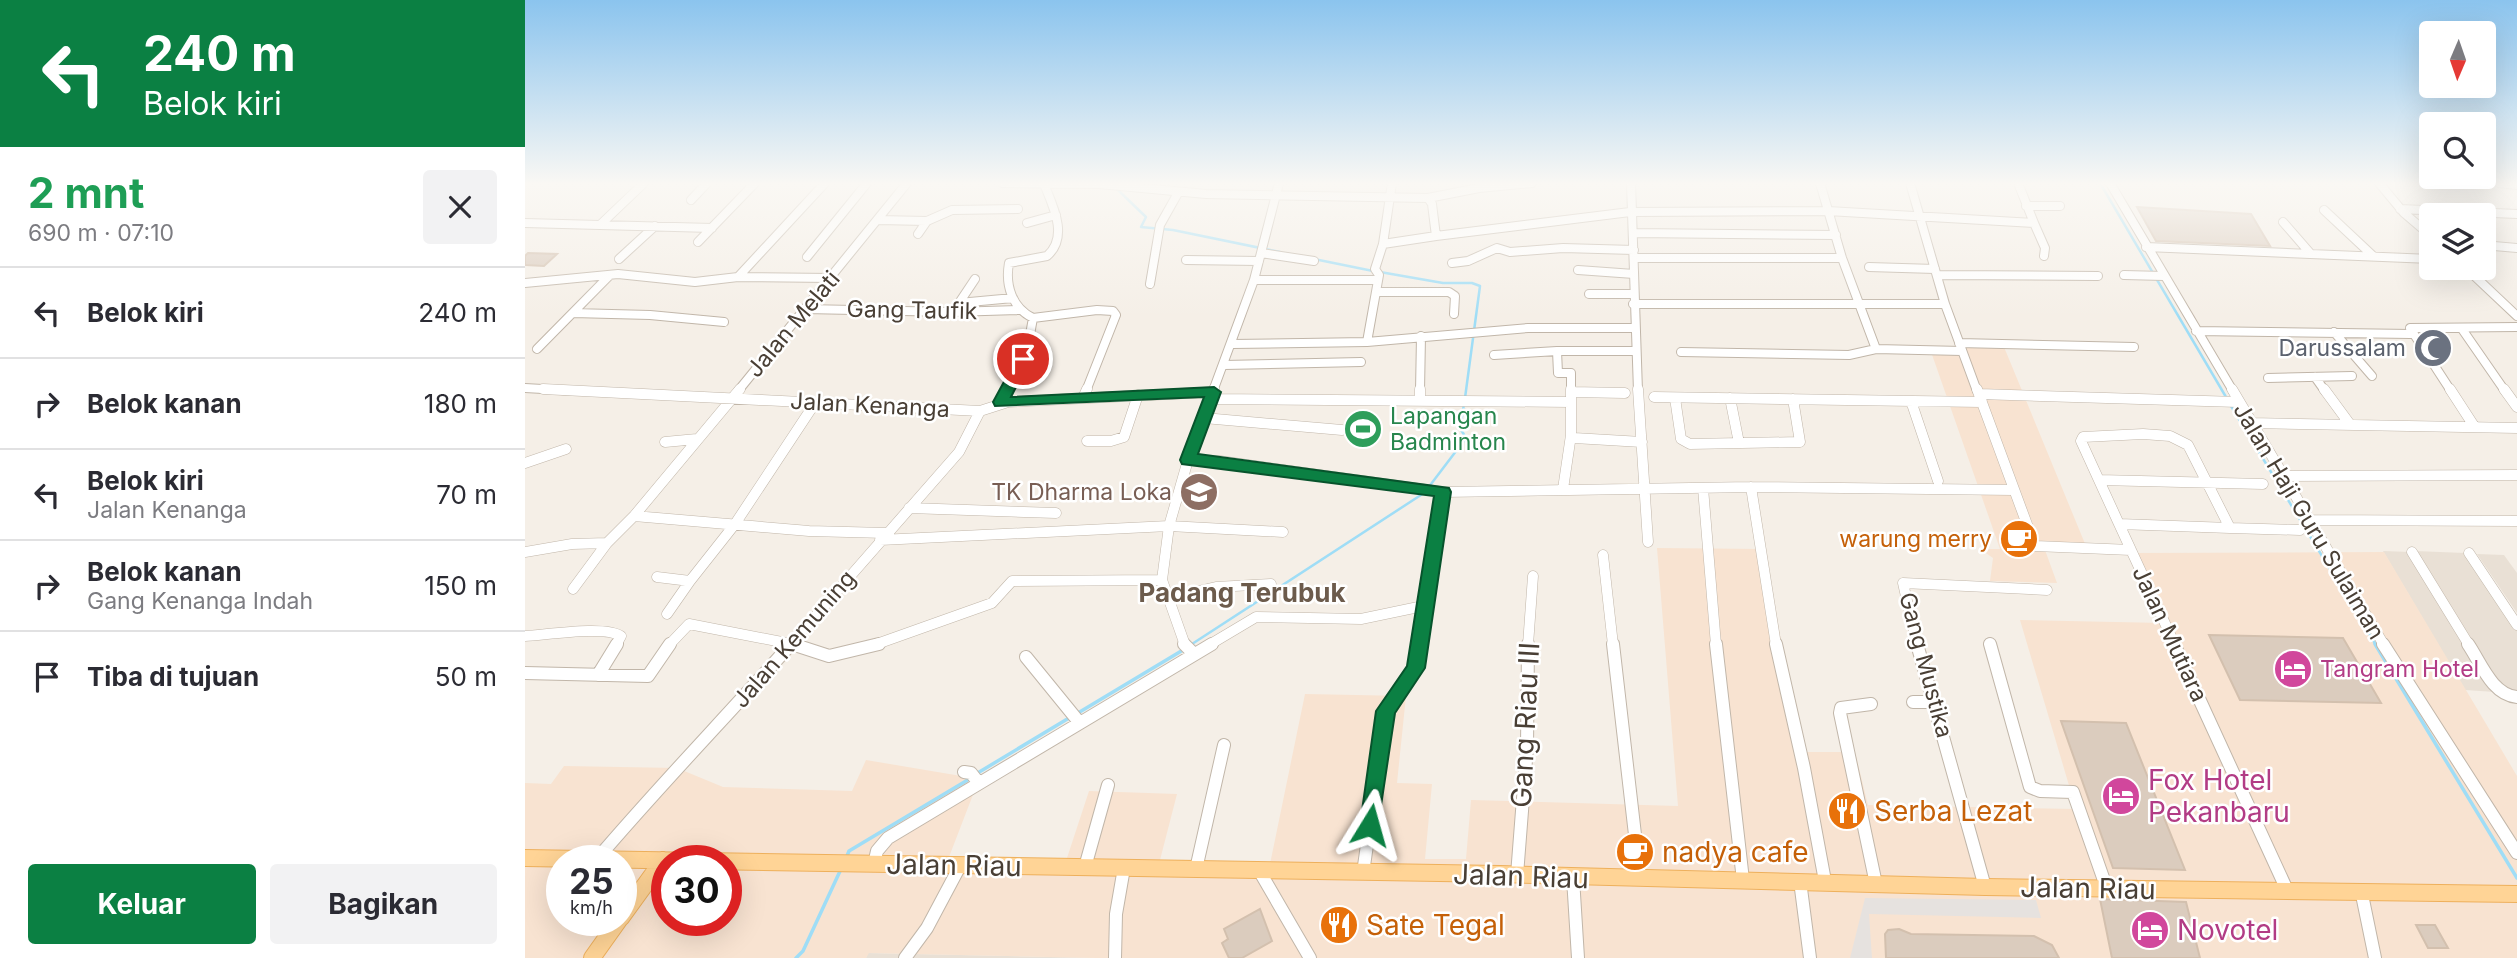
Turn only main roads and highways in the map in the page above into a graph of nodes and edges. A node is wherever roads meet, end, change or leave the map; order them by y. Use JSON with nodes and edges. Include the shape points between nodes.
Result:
{"nodes":[{"id":1,"x":525,"y":858,"type":"edge"},
{"id":2,"x":651,"y":860,"type":"edge"},
{"id":3,"x":742,"y":861,"type":"edge"},
{"id":4,"x":849,"y":863,"type":"joint"},
{"id":5,"x":651,"y":876,"type":"edge"},
{"id":6,"x":2517,"y":894,"type":"edge"},
{"id":7,"x":637,"y":896,"type":"edge"},
{"id":8,"x":608,"y":936,"type":"edge"},
{"id":9,"x":592,"y":958,"type":"edge"}],
"edges":[{"from":1,"to":2,"type":"main road","name":"Jalan Riau"},
{"from":3,"to":4,"type":"main road","name":"Jalan Riau"},
{"from":4,"to":6,"type":"main road","name":"Jalan Riau"},
{"from":5,"to":7,"type":"main road"},
{"from":8,"to":9,"type":"main road"}]}
